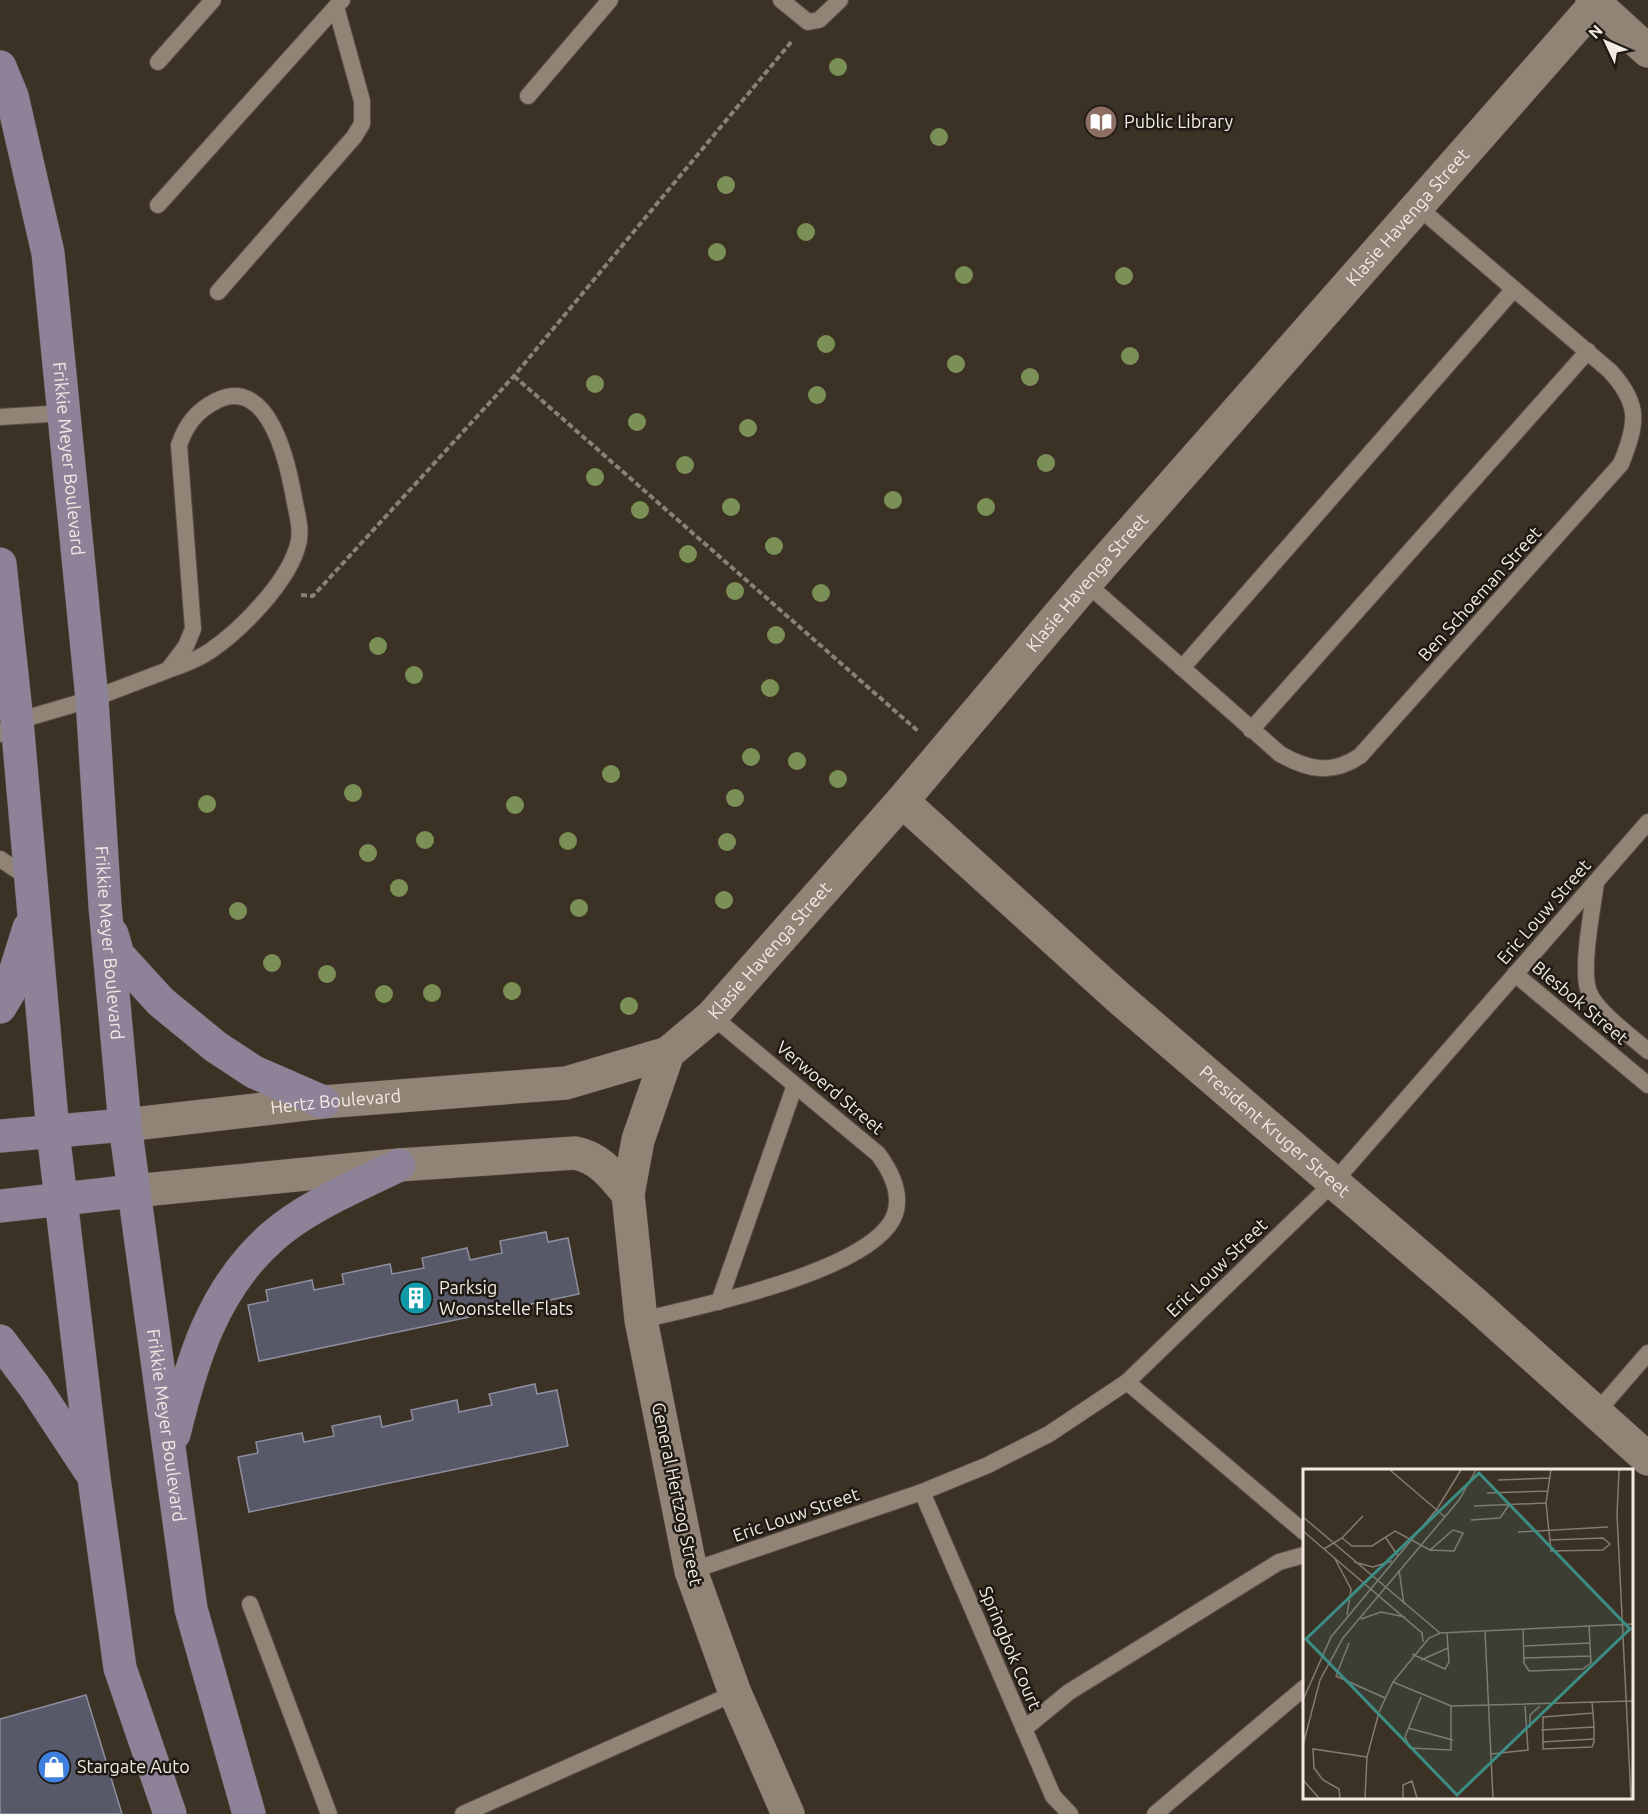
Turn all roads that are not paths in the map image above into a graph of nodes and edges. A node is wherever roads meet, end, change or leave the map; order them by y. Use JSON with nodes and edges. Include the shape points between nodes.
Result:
{"nodes":[{"id":1,"x":213,"y":0,"type":"edge"},
{"id":2,"x":610,"y":0,"type":"edge"},
{"id":3,"x":781,"y":0,"type":"edge"},
{"id":4,"x":840,"y":0,"type":"edge"},
{"id":5,"x":1596,"y":1,"type":"edge"},
{"id":6,"x":339,"y":3,"type":"edge"},
{"id":7,"x":1648,"y":51,"type":"edge"},
{"id":8,"x":158,"y":62,"type":"dead end"},
{"id":9,"x":0,"y":67,"type":"edge"},
{"id":10,"x":528,"y":96,"type":"dead end"},
{"id":11,"x":158,"y":205,"type":"dead end"},
{"id":12,"x":1418,"y":207,"type":"junction"},
{"id":13,"x":1514,"y":289,"type":"junction"},
{"id":14,"x":218,"y":292,"type":"dead end"},
{"id":15,"x":1588,"y":351,"type":"junction"},
{"id":16,"x":64,"y":413,"type":"junction"},
{"id":17,"x":0,"y":417,"type":"edge"},
{"id":18,"x":0,"y":564,"type":"edge"},
{"id":19,"x":1086,"y":583,"type":"junction"},
{"id":20,"x":1182,"y":668,"type":"junction"},
{"id":21,"x":168,"y":670,"type":"junction"},
{"id":22,"x":92,"y":699,"type":"junction"},
{"id":23,"x":9,"y":728,"type":"edge"},
{"id":24,"x":1251,"y":730,"type":"junction"},
{"id":25,"x":902,"y":801,"type":"junction"},
{"id":26,"x":1648,"y":822,"type":"edge"},
{"id":27,"x":0,"y":859,"type":"edge"},
{"id":28,"x":1596,"y":882,"type":"junction"},
{"id":29,"x":33,"y":895,"type":"junction"},
{"id":30,"x":105,"y":906,"type":"junction"},
{"id":31,"x":1515,"y":974,"type":"junction"},
{"id":32,"x":0,"y":1007,"type":"edge"},
{"id":33,"x":712,"y":1016,"type":"junction"},
{"id":34,"x":1648,"y":1051,"type":"edge"},
{"id":35,"x":669,"y":1053,"type":"junction"},
{"id":36,"x":795,"y":1085,"type":"junction"},
{"id":37,"x":1648,"y":1085,"type":"edge"},
{"id":38,"x":323,"y":1102,"type":"junction"},
{"id":39,"x":125,"y":1125,"type":"junction"},
{"id":40,"x":53,"y":1132,"type":"junction"},
{"id":41,"x":0,"y":1136,"type":"edge"},
{"id":42,"x":399,"y":1165,"type":"junction"},
{"id":43,"x":1333,"y":1183,"type":"junction"},
{"id":44,"x":133,"y":1191,"type":"junction"},
{"id":45,"x":628,"y":1194,"type":"junction"},
{"id":46,"x":63,"y":1199,"type":"junction"},
{"id":47,"x":0,"y":1206,"type":"edge"},
{"id":48,"x":718,"y":1302,"type":"junction"},
{"id":49,"x":641,"y":1320,"type":"junction"},
{"id":50,"x":0,"y":1341,"type":"edge"},
{"id":51,"x":1648,"y":1353,"type":"edge"},
{"id":52,"x":1127,"y":1382,"type":"junction"},
{"id":53,"x":1596,"y":1413,"type":"junction"},
{"id":54,"x":170,"y":1450,"type":"junction"},
{"id":55,"x":1648,"y":1459,"type":"edge"},
{"id":56,"x":94,"y":1478,"type":"junction"},
{"id":57,"x":922,"y":1492,"type":"junction"},
{"id":58,"x":1303,"y":1530,"type":"edge"},
{"id":59,"x":1303,"y":1556,"type":"edge"},
{"id":60,"x":691,"y":1571,"type":"junction"},
{"id":61,"x":250,"y":1604,"type":"dead end"},
{"id":62,"x":1303,"y":1690,"type":"edge"},
{"id":63,"x":735,"y":1693,"type":"junction"},
{"id":64,"x":1024,"y":1729,"type":"junction"},
{"id":65,"x":170,"y":1814,"type":"edge"},
{"id":66,"x":249,"y":1814,"type":"edge"},
{"id":67,"x":329,"y":1814,"type":"edge"},
{"id":68,"x":463,"y":1814,"type":"edge"},
{"id":69,"x":788,"y":1814,"type":"edge"},
{"id":70,"x":1070,"y":1814,"type":"edge"},
{"id":71,"x":1155,"y":1814,"type":"edge"}],
"edges":[{"from":1,"to":8,"type":"lane"},
{"from":2,"to":10,"type":"lane"},
{"from":3,"to":4,"type":"lane","via":[[808,22],[819,20]]},
{"from":5,"to":7,"type":"street"},
{"from":5,"to":12,"type":"street","name":"Klasie Havenga Street"},
{"from":6,"to":11,"type":"lane"},
{"from":6,"to":14,"type":"lane","via":[[362,101],[362,124]]},
{"from":9,"to":16,"type":"main road","name":"Frikkie Meyer Boulevard","via":[[12,96],[48,253]]},
{"from":12,"to":13,"type":"lane","name":"Ben Schoeman Street"},
{"from":12,"to":19,"type":"street","name":"Klasie Havenga Street"},
{"from":13,"to":15,"type":"lane","name":"Ben Schoeman Street"},
{"from":13,"to":20,"type":"lane"},
{"from":15,"to":24,"type":"lane"},
{"from":15,"to":24,"type":"lane","name":"Ben Schoeman Street","via":[[1627,390],[1633,406],[1634,429],[1621,464],[1613,473],[1360,756],[1345,766],[1300,766]]},
{"from":16,"to":17,"type":"lane"},
{"from":16,"to":22,"type":"main road","name":"Frikkie Meyer Boulevard"},
{"from":18,"to":23,"type":"main road"},
{"from":19,"to":20,"type":"lane","name":"Ben Schoeman Street"},
{"from":19,"to":25,"type":"street","name":"Klasie Havenga Street"},
{"from":20,"to":24,"type":"lane","name":"Ben Schoeman Street"},
{"from":21,"to":21,"type":"lane","via":[[186,646],[193,628],[179,445],[194,416],[220,399],[247,399],[273,425],[290,472],[300,532],[291,563],[272,592],[211,650]]},
{"from":21,"to":22,"type":"lane"},
{"from":22,"to":23,"type":"lane"},
{"from":22,"to":30,"type":"main road","name":"Frikkie Meyer Boulevard"},
{"from":23,"to":29,"type":"main road"},
{"from":25,"to":33,"type":"street","name":"Klasie Havenga Street"},
{"from":25,"to":43,"type":"street","name":"President Kruger Street","via":[[1119,998]]},
{"from":26,"to":28,"type":"lane","name":"Eric Louw Street"},
{"from":27,"to":29,"type":"lane"},
{"from":28,"to":31,"type":"lane","name":"Eric Louw Street"},
{"from":28,"to":34,"type":"lane","via":[[1587,964],[1589,994]]},
{"from":29,"to":32,"type":"main road","via":[[9,992]]},
{"from":29,"to":40,"type":"main road"},
{"from":30,"to":38,"type":"main road","via":[[118,954],[161,1002],[254,1072]]},
{"from":30,"to":39,"type":"main road","name":"Frikkie Meyer Boulevard"},
{"from":31,"to":37,"type":"lane","name":"Blesbok Street"},
{"from":31,"to":43,"type":"lane","name":"Eric Louw Street"},
{"from":33,"to":35,"type":"street","name":"Klasie Havenga Street"},
{"from":33,"to":36,"type":"lane","name":"Verwoerd Street"},
{"from":35,"to":38,"type":"street","name":"Hertz Boulevard","via":[[566,1083]]},
{"from":35,"to":45,"type":"street","name":"Klasie Havenga Street","via":[[638,1140]]},
{"from":36,"to":48,"type":"lane"},
{"from":36,"to":48,"type":"lane","name":"Verwoerd Street","via":[[878,1154],[890,1170],[897,1196],[895,1214],[881,1233],[840,1260],[766,1289]]},
{"from":38,"to":39,"type":"street","name":"Hertz Boulevard"},
{"from":39,"to":40,"type":"main road","name":"Hertz Boulevard"},
{"from":39,"to":44,"type":"main road","name":"Frikkie Meyer Boulevard"},
{"from":40,"to":41,"type":"main road","name":"Hertz Boulevard"},
{"from":40,"to":46,"type":"main road"},
{"from":42,"to":44,"type":"street"},
{"from":42,"to":45,"type":"street","via":[[575,1153],[589,1155],[602,1164]]},
{"from":42,"to":54,"type":"main road","via":[[322,1204],[273,1235],[244,1264],[221,1296],[204,1330]]},
{"from":43,"to":52,"type":"lane","name":"Eric Louw Street"},
{"from":43,"to":53,"type":"street","name":"President Kruger Street"},
{"from":44,"to":46,"type":"main road"},
{"from":44,"to":54,"type":"main road","name":"Frikkie Meyer Boulevard"},
{"from":45,"to":49,"type":"street","name":"General Hertzog Street"},
{"from":46,"to":47,"type":"main road"},
{"from":46,"to":56,"type":"main road"},
{"from":48,"to":49,"type":"lane","name":"Verwoerd Street"},
{"from":49,"to":60,"type":"street","name":"General Hertzog Street"},
{"from":50,"to":56,"type":"main road"},
{"from":51,"to":53,"type":"lane"},
{"from":52,"to":57,"type":"lane","name":"Eric Louw Street","via":[[1049,1434]]},
{"from":52,"to":58,"type":"lane"},
{"from":53,"to":55,"type":"street","name":"President Kruger Street"},
{"from":54,"to":66,"type":"main road","name":"Frikkie Meyer Boulevard","via":[[190,1609]]},
{"from":56,"to":65,"type":"main road","via":[[120,1668]]},
{"from":57,"to":60,"type":"lane","name":"Eric Louw Street"},
{"from":57,"to":64,"type":"lane","name":"Springbok Court"},
{"from":59,"to":64,"type":"lane","via":[[1279,1562],[1109,1667],[1069,1692]]},
{"from":60,"to":63,"type":"street","name":"General Hertzog Street"},
{"from":61,"to":67,"type":"lane"},
{"from":62,"to":71,"type":"lane"},
{"from":63,"to":68,"type":"lane"},
{"from":63,"to":69,"type":"street","name":"General Hertzog Street"},
{"from":64,"to":70,"type":"lane","name":"Springbok Court","via":[[1053,1796]]}]}
